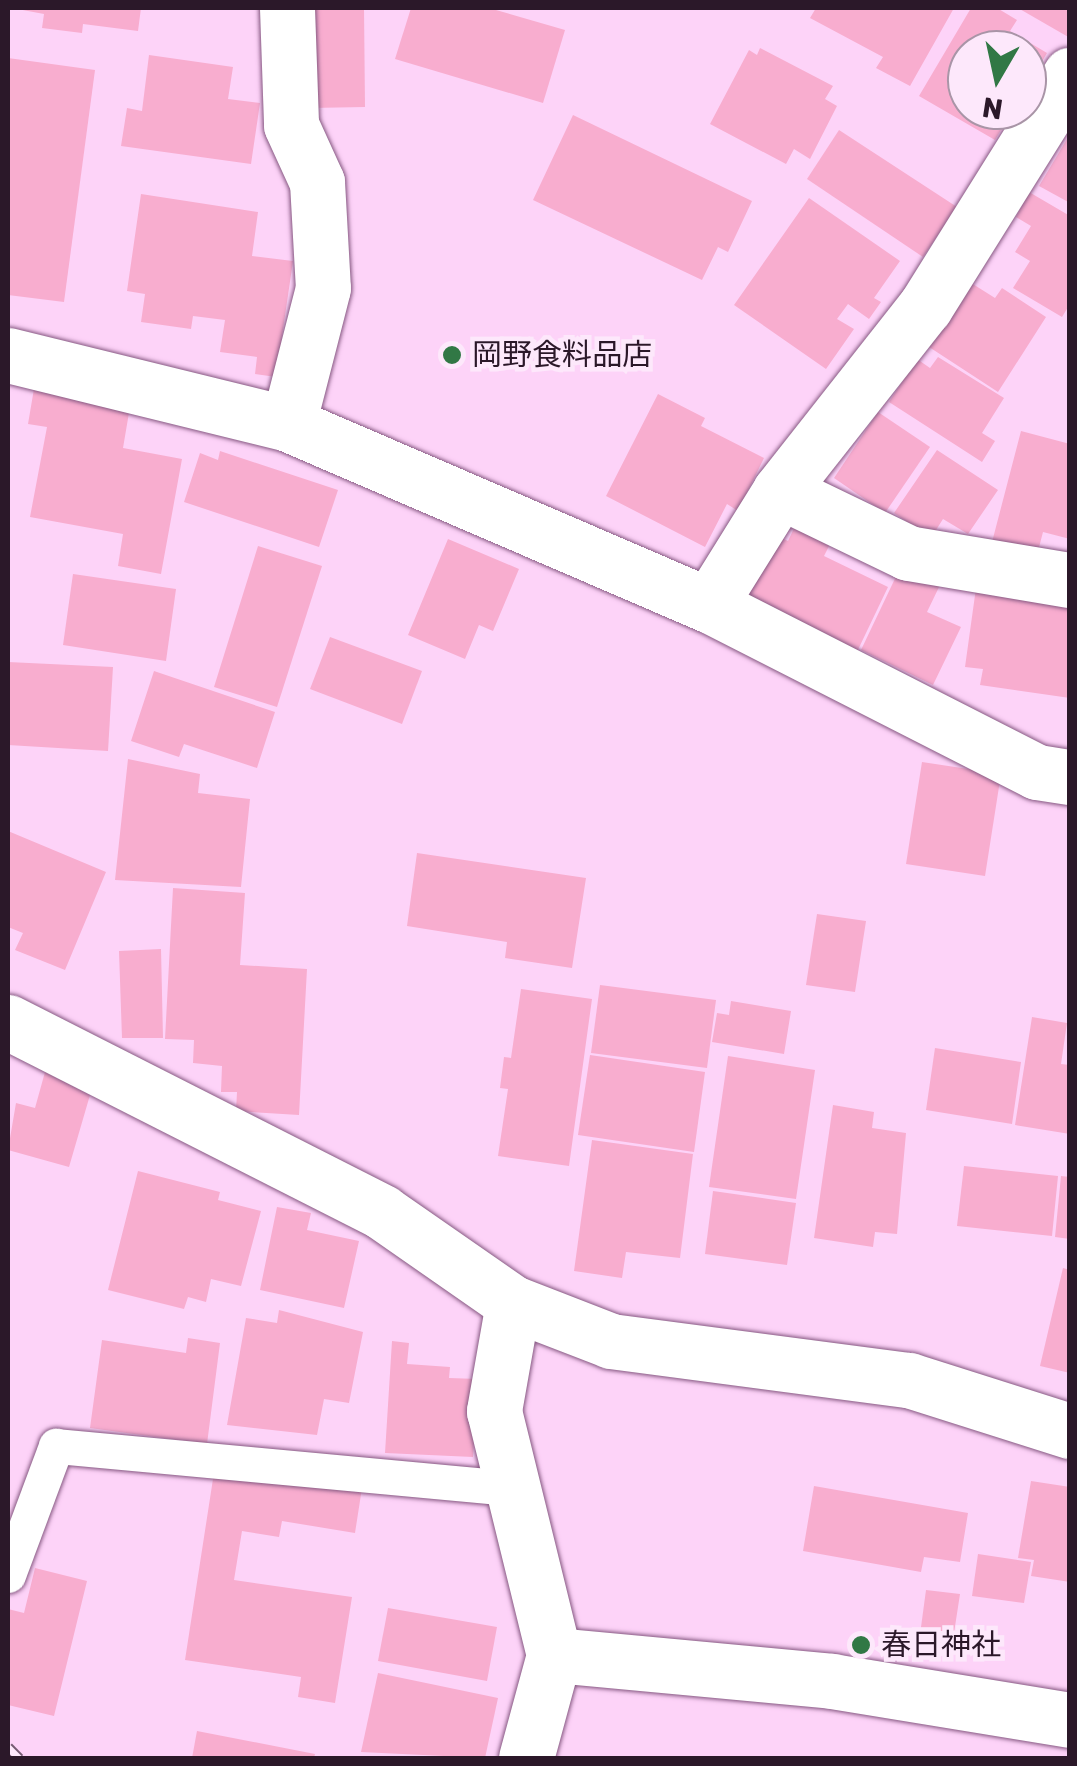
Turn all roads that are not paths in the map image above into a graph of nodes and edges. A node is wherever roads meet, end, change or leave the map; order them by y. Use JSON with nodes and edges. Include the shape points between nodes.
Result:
{"nodes":[{"id":1,"x":287,"y":8,"type":"edge"},
{"id":2,"x":1070,"y":75,"type":"edge"},
{"id":3,"x":8,"y":355,"type":"edge"},
{"id":4,"x":288,"y":424,"type":"junction"},
{"id":5,"x":780,"y":491,"type":"junction"},
{"id":6,"x":1070,"y":580,"type":"edge"},
{"id":7,"x":709,"y":605,"type":"junction"},
{"id":8,"x":1070,"y":777,"type":"edge"},
{"id":9,"x":8,"y":1022,"type":"edge"},
{"id":10,"x":513,"y":1303,"type":"junction"},
{"id":11,"x":1070,"y":1432,"type":"edge"},
{"id":12,"x":512,"y":1488,"type":"junction"},
{"id":13,"x":8,"y":1576,"type":"edge"},
{"id":14,"x":554,"y":1655,"type":"junction"},
{"id":15,"x":1070,"y":1720,"type":"edge"},
{"id":16,"x":526,"y":1758,"type":"edge"}],
"edges":[{"from":1,"to":4,"type":"street","via":[[291,125],[317,182],[323,288]]},
{"from":2,"to":5,"type":"street","via":[[925,307]]},
{"from":3,"to":4,"type":"street"},
{"from":4,"to":7,"type":"street"},
{"from":5,"to":6,"type":"street","via":[[908,553]]},
{"from":5,"to":7,"type":"street"},
{"from":7,"to":8,"type":"street","via":[[1037,772]]},
{"from":9,"to":10,"type":"street","via":[[382,1212]]},
{"from":10,"to":11,"type":"street","via":[[611,1341],[909,1380]]},
{"from":10,"to":12,"type":"street","via":[[494,1411]]},
{"from":12,"to":13,"type":"lane","via":[[56,1446]]},
{"from":12,"to":14,"type":"street"},
{"from":14,"to":15,"type":"street","via":[[832,1682]]},
{"from":14,"to":16,"type":"street"}]}
